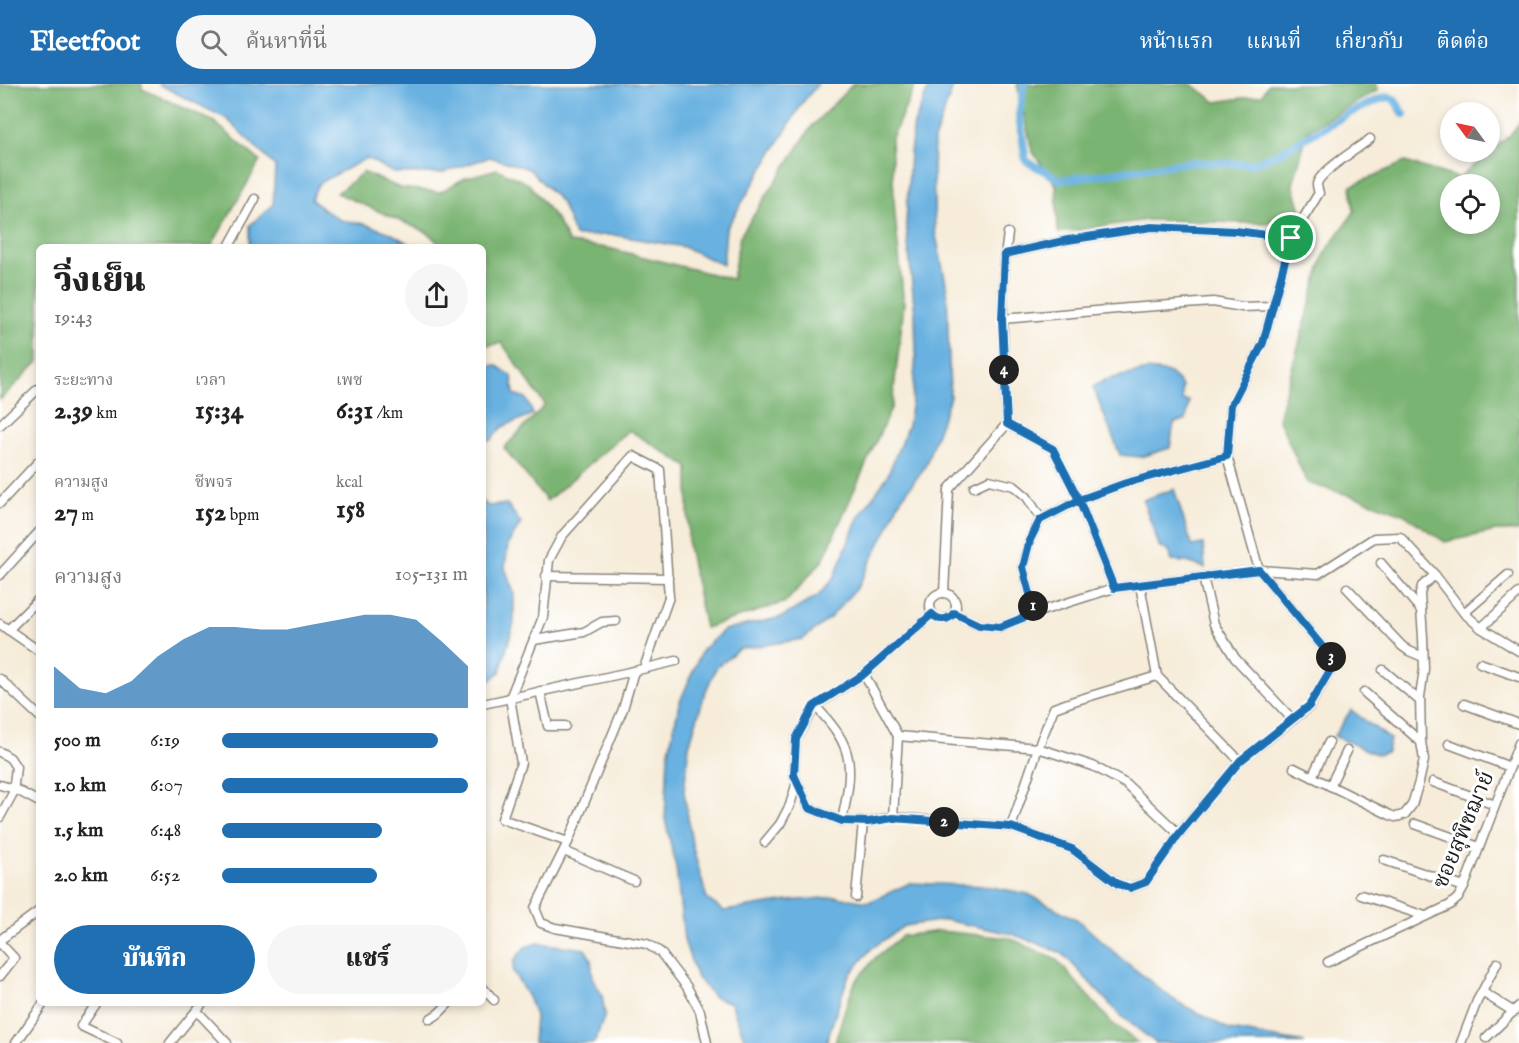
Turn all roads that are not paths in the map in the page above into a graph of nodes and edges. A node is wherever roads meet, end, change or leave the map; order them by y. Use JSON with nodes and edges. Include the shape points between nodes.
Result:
{"nodes":[{"id":1,"x":1370,"y":140,"type":"dead end"},
{"id":2,"x":255,"y":199,"type":"dead end"},
{"id":3,"x":1008,"y":233,"type":"dead end"},
{"id":4,"x":1291,"y":238,"type":"junction"},
{"id":5,"x":230,"y":244,"type":"edge"},
{"id":6,"x":1005,"y":254,"type":"junction"},
{"id":7,"x":1273,"y":306,"type":"junction"},
{"id":8,"x":1002,"y":319,"type":"junction"},
{"id":9,"x":36,"y":391,"type":"edge"},
{"id":10,"x":1007,"y":424,"type":"junction"},
{"id":11,"x":0,"y":425,"type":"edge"},
{"id":12,"x":1227,"y":456,"type":"junction"},
{"id":13,"x":36,"y":464,"type":"edge"},
{"id":14,"x":974,"y":487,"type":"dead end"},
{"id":15,"x":1079,"y":500,"type":"junction"},
{"id":16,"x":0,"y":503,"type":"edge"},
{"id":17,"x":1041,"y":519,"type":"junction"},
{"id":18,"x":36,"y":535,"type":"edge"},
{"id":19,"x":1381,"y":563,"type":"dead end"},
{"id":20,"x":1259,"y":570,"type":"junction"},
{"id":21,"x":0,"y":575,"type":"edge"},
{"id":22,"x":1435,"y":575,"type":"junction"},
{"id":23,"x":1508,"y":575,"type":"dead end"},
{"id":24,"x":546,"y":576,"type":"junction"},
{"id":25,"x":1203,"y":577,"type":"junction"},
{"id":26,"x":668,"y":578,"type":"junction"},
{"id":27,"x":1140,"y":585,"type":"junction"},
{"id":28,"x":1114,"y":588,"type":"junction"},
{"id":29,"x":1347,"y":588,"type":"dead end"},
{"id":30,"x":944,"y":593,"type":"junction"},
{"id":31,"x":1519,"y":593,"type":"edge"},
{"id":32,"x":36,"y":602,"type":"edge"},
{"id":33,"x":1420,"y":609,"type":"junction"},
{"id":34,"x":954,"y":613,"type":"junction"},
{"id":35,"x":1035,"y":613,"type":"junction"},
{"id":36,"x":1464,"y":613,"type":"junction"},
{"id":37,"x":932,"y":614,"type":"junction"},
{"id":38,"x":616,"y":621,"type":"dead end"},
{"id":39,"x":0,"y":624,"type":"edge"},
{"id":40,"x":1481,"y":628,"type":"junction"},
{"id":41,"x":8,"y":630,"type":"junction"},
{"id":42,"x":534,"y":640,"type":"junction"},
{"id":43,"x":36,"y":649,"type":"edge"},
{"id":44,"x":1519,"y":651,"type":"edge"},
{"id":45,"x":1424,"y":657,"type":"junction"},
{"id":46,"x":676,"y":661,"type":"dead end"},
{"id":47,"x":1480,"y":663,"type":"dead end"},
{"id":48,"x":644,"y":668,"type":"junction"},
{"id":49,"x":1383,"y":670,"type":"dead end"},
{"id":50,"x":634,"y":671,"type":"junction"},
{"id":51,"x":864,"y":674,"type":"junction"},
{"id":52,"x":1157,"y":676,"type":"junction"},
{"id":53,"x":1519,"y":677,"type":"edge"},
{"id":54,"x":0,"y":679,"type":"edge"},
{"id":55,"x":540,"y":691,"type":"junction"},
{"id":56,"x":1364,"y":692,"type":"dead end"},
{"id":57,"x":510,"y":698,"type":"junction"},
{"id":58,"x":1420,"y":701,"type":"junction"},
{"id":59,"x":486,"y":703,"type":"edge"},
{"id":60,"x":1464,"y":704,"type":"dead end"},
{"id":61,"x":814,"y":706,"type":"junction"},
{"id":62,"x":36,"y":713,"type":"edge"},
{"id":63,"x":1293,"y":720,"type":"junction"},
{"id":64,"x":1519,"y":724,"type":"edge"},
{"id":65,"x":565,"y":726,"type":"dead end"},
{"id":66,"x":898,"y":736,"type":"junction"},
{"id":67,"x":1329,"y":742,"type":"dead end"},
{"id":68,"x":1421,"y":742,"type":"junction"},
{"id":69,"x":1449,"y":744,"type":"dead end"},
{"id":70,"x":1519,"y":744,"type":"edge"},
{"id":71,"x":1038,"y":748,"type":"junction"},
{"id":72,"x":1347,"y":751,"type":"dead end"},
{"id":73,"x":0,"y":752,"type":"edge"},
{"id":74,"x":1240,"y":761,"type":"junction"},
{"id":75,"x":1510,"y":767,"type":"junction"},
{"id":76,"x":1294,"y":768,"type":"dead end"},
{"id":77,"x":1312,"y":777,"type":"junction"},
{"id":78,"x":797,"y":782,"type":"junction"},
{"id":79,"x":1433,"y":782,"type":"dead end"},
{"id":80,"x":0,"y":784,"type":"edge"},
{"id":81,"x":1330,"y":786,"type":"junction"},
{"id":82,"x":14,"y":789,"type":"junction"},
{"id":83,"x":36,"y":800,"type":"edge"},
{"id":84,"x":1495,"y":805,"type":"junction"},
{"id":85,"x":0,"y":817,"type":"edge"},
{"id":86,"x":893,"y":818,"type":"junction"},
{"id":87,"x":842,"y":821,"type":"junction"},
{"id":88,"x":863,"y":822,"type":"junction"},
{"id":89,"x":1415,"y":824,"type":"dead end"},
{"id":90,"x":1011,"y":827,"type":"junction"},
{"id":91,"x":1179,"y":834,"type":"junction"},
{"id":92,"x":568,"y":842,"type":"junction"},
{"id":93,"x":765,"y":842,"type":"dead end"},
{"id":94,"x":1479,"y":847,"type":"junction"},
{"id":95,"x":564,"y":851,"type":"junction"},
{"id":96,"x":1384,"y":860,"type":"dead end"},
{"id":97,"x":634,"y":880,"type":"dead end"},
{"id":98,"x":1464,"y":887,"type":"junction"},
{"id":99,"x":1361,"y":895,"type":"dead end"},
{"id":100,"x":856,"y":897,"type":"dead end"},
{"id":101,"x":36,"y":913,"type":"edge"},
{"id":102,"x":1425,"y":916,"type":"junction"},
{"id":103,"x":0,"y":941,"type":"edge"},
{"id":104,"x":1328,"y":962,"type":"dead end"},
{"id":105,"x":1497,"y":963,"type":"dead end"},
{"id":106,"x":0,"y":976,"type":"edge"},
{"id":107,"x":486,"y":991,"type":"edge"},
{"id":108,"x":1482,"y":992,"type":"junction"},
{"id":109,"x":494,"y":1000,"type":"dead end"},
{"id":110,"x":42,"y":1006,"type":"edge"},
{"id":111,"x":95,"y":1006,"type":"edge"},
{"id":112,"x":201,"y":1006,"type":"edge"},
{"id":113,"x":446,"y":1006,"type":"edge"},
{"id":114,"x":1516,"y":1009,"type":"edge"},
{"id":115,"x":430,"y":1019,"type":"dead end"},
{"id":116,"x":1486,"y":1038,"type":"dead end"},
{"id":117,"x":16,"y":1043,"type":"edge"},
{"id":118,"x":117,"y":1043,"type":"edge"},
{"id":119,"x":170,"y":1043,"type":"edge"},
{"id":120,"x":227,"y":1043,"type":"edge"},
{"id":121,"x":706,"y":1043,"type":"edge"},
{"id":122,"x":1461,"y":1043,"type":"edge"}],
"edges":[{"from":1,"to":4,"type":"street","via":[[1321,176],[1317,183],[1319,193]]},
{"from":2,"to":5,"type":"street"},
{"from":3,"to":6,"type":"street"},
{"from":4,"to":6,"type":"street","via":[[1152,227]]},
{"from":4,"to":7,"type":"street"},
{"from":6,"to":8,"type":"street"},
{"from":7,"to":8,"type":"street","via":[[1242,307],[1213,302]]},
{"from":7,"to":12,"type":"street","via":[[1263,343],[1231,405]]},
{"from":8,"to":10,"type":"street"},
{"from":9,"to":11,"type":"street"},
{"from":10,"to":15,"type":"street","via":[[1053,449]]},
{"from":10,"to":30,"type":"street","via":[[949,489]]},
{"from":12,"to":15,"type":"street"},
{"from":12,"to":20,"type":"street"},
{"from":13,"to":16,"type":"street"},
{"from":14,"to":17,"type":"street","via":[[989,480],[1014,486],[1027,497]]},
{"from":15,"to":17,"type":"street"},
{"from":15,"to":28,"type":"street"},
{"from":17,"to":35,"type":"street","via":[[1023,567]]},
{"from":18,"to":21,"type":"street"},
{"from":19,"to":33,"type":"street"},
{"from":20,"to":22,"type":"street","via":[[1318,574],[1374,537],[1400,537]]},
{"from":20,"to":25,"type":"street"},
{"from":20,"to":63,"type":"street","via":[[1335,662],[1309,706]]},
{"from":22,"to":33,"type":"street","via":[[1422,586]]},
{"from":22,"to":36,"type":"street"},
{"from":23,"to":36,"type":"street"},
{"from":24,"to":26,"type":"street"},
{"from":24,"to":26,"type":"street","via":[[549,560],[562,536],[633,456],[660,471]]},
{"from":24,"to":42,"type":"street","via":[[543,617]]},
{"from":25,"to":27,"type":"street"},
{"from":25,"to":63,"type":"street","via":[[1214,624],[1234,658]]},
{"from":26,"to":48,"type":"street","via":[[669,597]]},
{"from":27,"to":28,"type":"street"},
{"from":27,"to":52,"type":"street"},
{"from":28,"to":35,"type":"street"},
{"from":29,"to":45,"type":"street","via":[[1402,646]]},
{"from":30,"to":34,"type":"street","via":[[954,600]]},
{"from":30,"to":37,"type":"street","via":[[933,598]]},
{"from":31,"to":40,"type":"street"},
{"from":32,"to":41,"type":"street"},
{"from":33,"to":45,"type":"street"},
{"from":34,"to":35,"type":"street","via":[[979,625],[1000,627]]},
{"from":34,"to":37,"type":"street","via":[[943,619]]},
{"from":36,"to":40,"type":"street"},
{"from":37,"to":51,"type":"street"},
{"from":38,"to":42,"type":"street","via":[[602,622],[584,633]]},
{"from":39,"to":41,"type":"street"},
{"from":40,"to":44,"type":"street"},
{"from":41,"to":43,"type":"street"},
{"from":42,"to":57,"type":"street"},
{"from":45,"to":58,"type":"street"},
{"from":46,"to":48,"type":"street"},
{"from":47,"to":53,"type":"street"},
{"from":48,"to":50,"type":"street"},
{"from":49,"to":58,"type":"street"},
{"from":50,"to":55,"type":"street"},
{"from":50,"to":92,"type":"street","via":[[623,710]]},
{"from":51,"to":61,"type":"street"},
{"from":51,"to":66,"type":"street"},
{"from":52,"to":71,"type":"street","via":[[1054,708]]},
{"from":52,"to":74,"type":"street"},
{"from":54,"to":62,"type":"street"},
{"from":55,"to":57,"type":"street"},
{"from":55,"to":65,"type":"street","via":[[548,726]]},
{"from":56,"to":68,"type":"street"},
{"from":57,"to":59,"type":"street"},
{"from":57,"to":92,"type":"street","via":[[521,763],[502,819]]},
{"from":58,"to":68,"type":"street"},
{"from":60,"to":64,"type":"street"},
{"from":61,"to":78,"type":"street","via":[[796,739]]},
{"from":61,"to":87,"type":"street","via":[[841,736],[846,749],[849,779]]},
{"from":63,"to":74,"type":"street"},
{"from":66,"to":71,"type":"street"},
{"from":66,"to":86,"type":"street"},
{"from":67,"to":77,"type":"street"},
{"from":68,"to":81,"type":"street","via":[[1424,760],[1412,805],[1405,814],[1390,815]]},
{"from":69,"to":75,"type":"street"},
{"from":70,"to":75,"type":"street","name":"ซอยสุพิชฌาย์"},
{"from":71,"to":90,"type":"street"},
{"from":71,"to":91,"type":"street","via":[[1093,766],[1126,784]]},
{"from":72,"to":81,"type":"street"},
{"from":73,"to":82,"type":"street","via":[[16,766]]},
{"from":74,"to":91,"type":"street"},
{"from":75,"to":84,"type":"street","name":"ซอยสุพิชฌาย์"},
{"from":76,"to":77,"type":"street"},
{"from":77,"to":81,"type":"street"},
{"from":78,"to":87,"type":"street","via":[[809,808]]},
{"from":78,"to":93,"type":"street","via":[[780,824]]},
{"from":79,"to":84,"type":"street"},
{"from":80,"to":82,"type":"street"},
{"from":82,"to":83,"type":"street"},
{"from":82,"to":85,"type":"street"},
{"from":84,"to":94,"type":"street","name":"ซอยสุพิชฌาย์"},
{"from":86,"to":88,"type":"street"},
{"from":86,"to":90,"type":"street"},
{"from":87,"to":88,"type":"street"},
{"from":88,"to":100,"type":"street"},
{"from":89,"to":94,"type":"street"},
{"from":90,"to":91,"type":"street","via":[[1072,849],[1118,884],[1130,888],[1146,882]]},
{"from":92,"to":95,"type":"street"},
{"from":94,"to":98,"type":"street","name":"ซอยสุพิชฌาย์"},
{"from":95,"to":97,"type":"street"},
{"from":95,"to":121,"type":"street","via":[[535,908],[541,923],[647,944],[660,952],[700,1011]]},
{"from":96,"to":98,"type":"street"},
{"from":98,"to":102,"type":"street","name":"ซอยสุพิชฌาย์","via":[[1450,905]]},
{"from":99,"to":102,"type":"street"},
{"from":101,"to":103,"type":"street"},
{"from":102,"to":104,"type":"street","name":"ซอยสุพิชฌาย์"},
{"from":103,"to":106,"type":"street","via":[[14,958]]},
{"from":105,"to":108,"type":"street"},
{"from":107,"to":109,"type":"street"},
{"from":108,"to":114,"type":"street"},
{"from":108,"to":122,"type":"street"},
{"from":110,"to":117,"type":"street"},
{"from":111,"to":118,"type":"street","via":[[81,1026]]},
{"from":112,"to":119,"type":"street"},
{"from":112,"to":120,"type":"street"},
{"from":113,"to":115,"type":"street"},
{"from":114,"to":116,"type":"street"}]}
